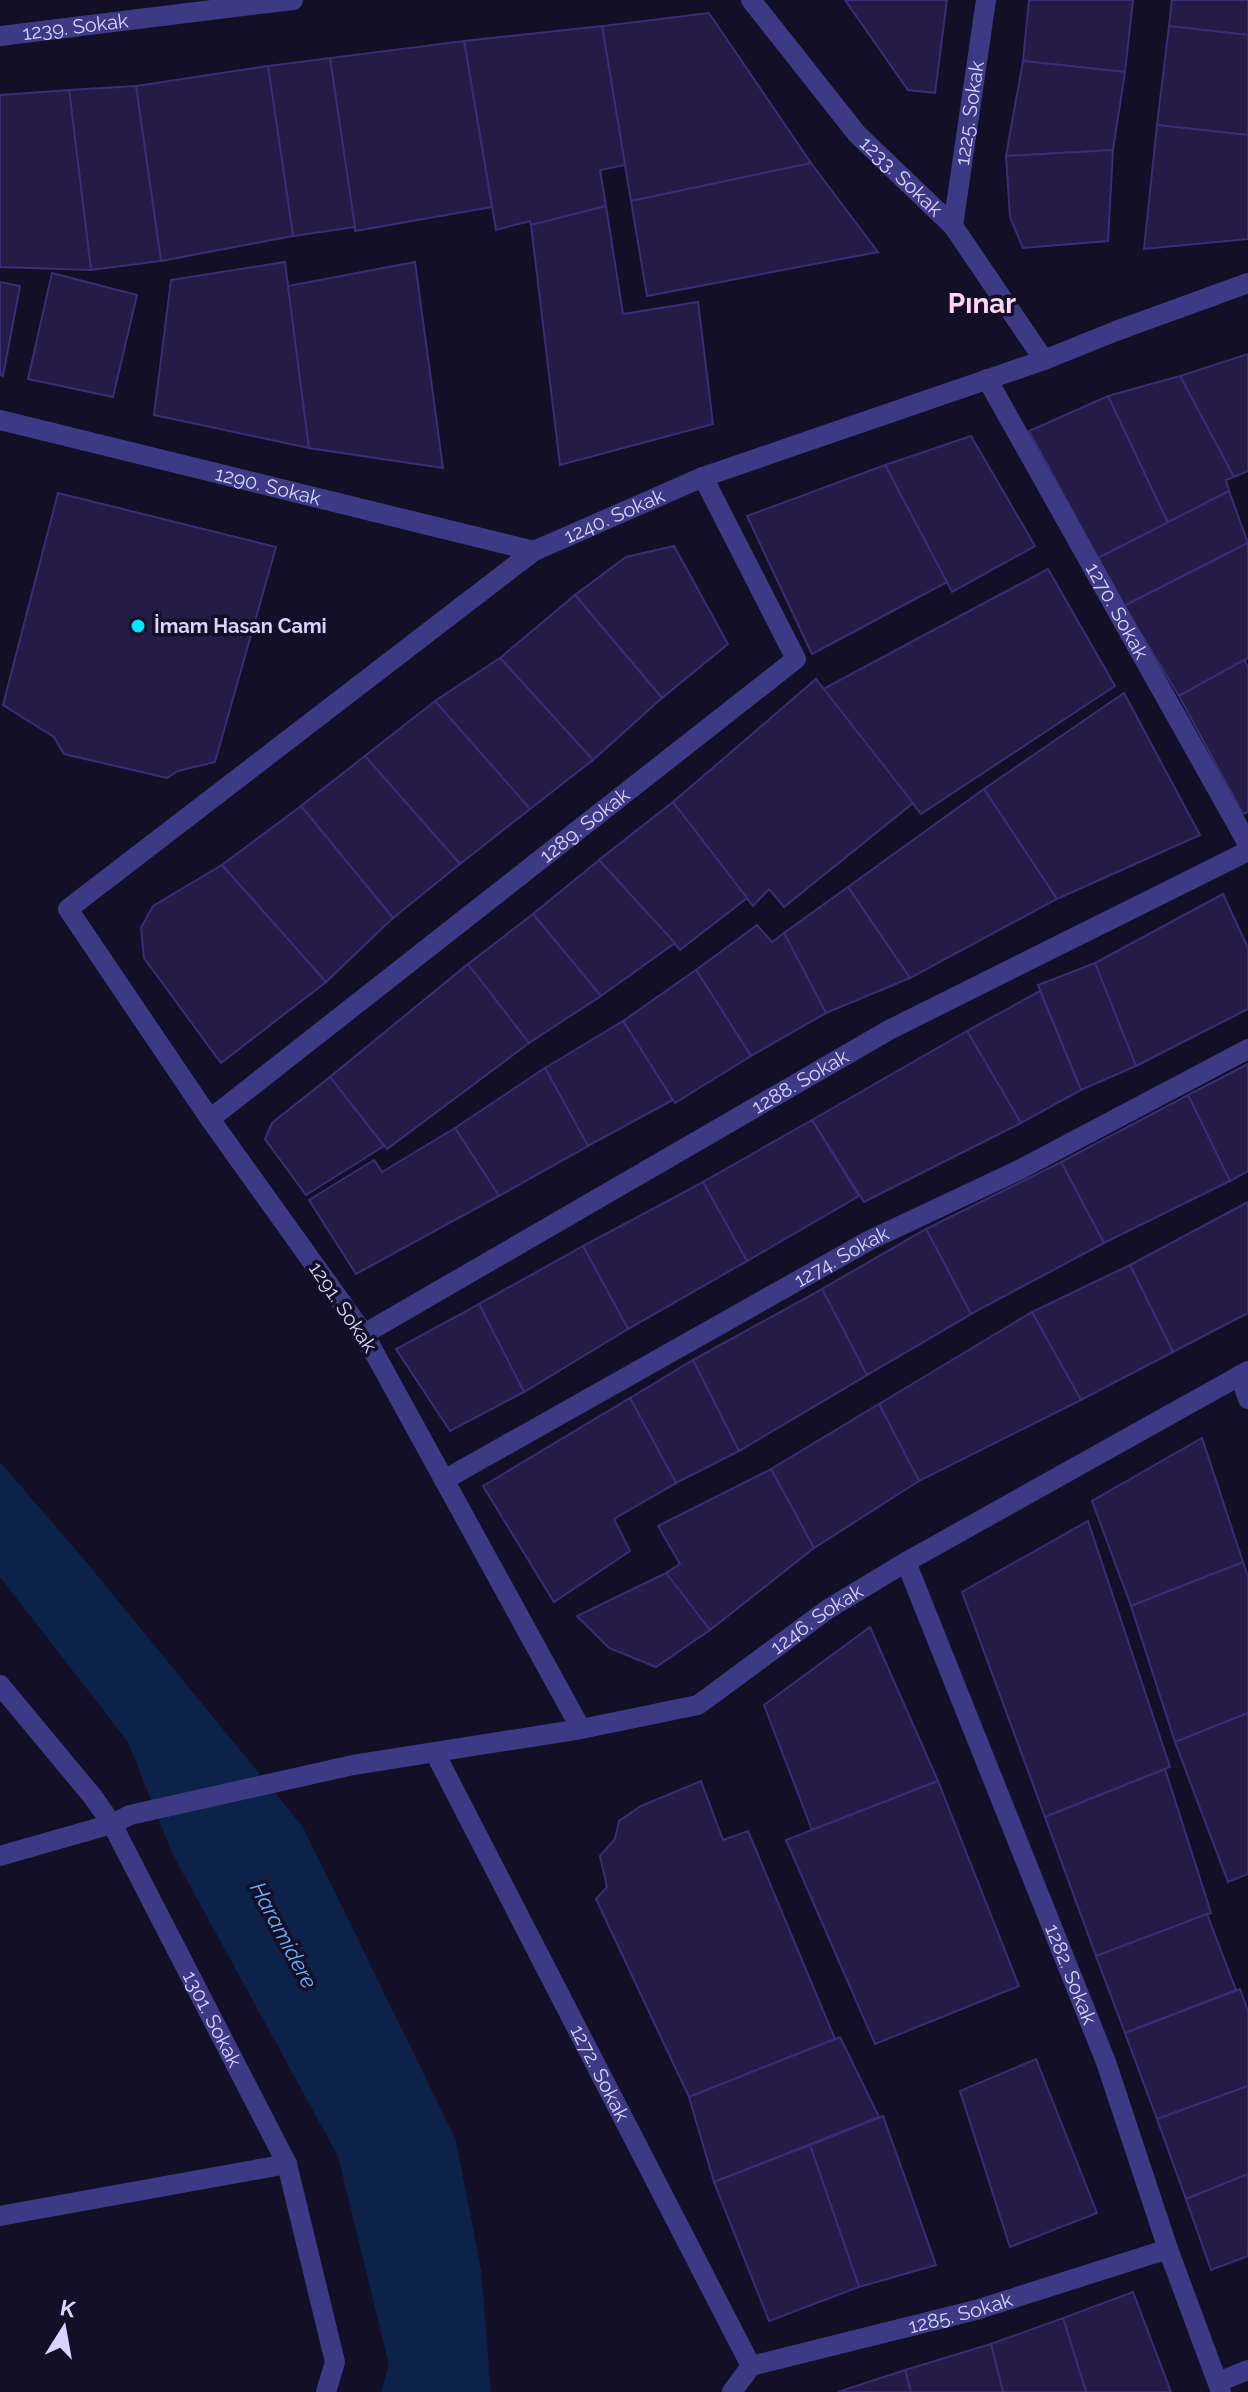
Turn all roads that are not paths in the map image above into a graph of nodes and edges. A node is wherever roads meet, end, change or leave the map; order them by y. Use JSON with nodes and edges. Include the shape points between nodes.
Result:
{"nodes":[{"id":1,"x":293,"y":0,"type":"edge"},
{"id":2,"x":751,"y":0,"type":"edge"},
{"id":3,"x":986,"y":0,"type":"edge"},
{"id":4,"x":0,"y":36,"type":"edge"},
{"id":5,"x":953,"y":226,"type":"junction"},
{"id":6,"x":1248,"y":283,"type":"edge"},
{"id":7,"x":1044,"y":360,"type":"junction"},
{"id":8,"x":987,"y":379,"type":"junction"},
{"id":9,"x":0,"y":420,"type":"edge"},
{"id":10,"x":703,"y":477,"type":"junction"},
{"id":11,"x":534,"y":551,"type":"junction"},
{"id":12,"x":1248,"y":844,"type":"edge"},
{"id":13,"x":1248,"y":851,"type":"edge"},
{"id":14,"x":68,"y":909,"type":"joint"},
{"id":15,"x":1248,"y":1049,"type":"edge"},
{"id":16,"x":210,"y":1119,"type":"junction"},
{"id":17,"x":364,"y":1334,"type":"junction"},
{"id":18,"x":1244,"y":1373,"type":"edge"},
{"id":19,"x":1248,"y":1399,"type":"edge"},
{"id":20,"x":444,"y":1480,"type":"junction"},
{"id":21,"x":906,"y":1562,"type":"junction"},
{"id":22,"x":0,"y":1685,"type":"edge"},
{"id":23,"x":581,"y":1729,"type":"junction"},
{"id":24,"x":435,"y":1753,"type":"junction"},
{"id":25,"x":121,"y":1820,"type":"junction"},
{"id":26,"x":0,"y":1856,"type":"edge"},
{"id":27,"x":287,"y":2164,"type":"junction"},
{"id":28,"x":0,"y":2216,"type":"edge"},
{"id":29,"x":1168,"y":2249,"type":"junction"},
{"id":30,"x":751,"y":2366,"type":"junction"},
{"id":31,"x":1248,"y":2370,"type":"edge"},
{"id":32,"x":1220,"y":2387,"type":"edge"},
{"id":33,"x":326,"y":2392,"type":"edge"},
{"id":34,"x":732,"y":2392,"type":"edge"}],
"edges":[{"from":1,"to":4,"type":"street","name":"1239. Sokak"},
{"from":2,"to":5,"type":"street","name":"1233. Sokak","via":[[857,134]]},
{"from":3,"to":5,"type":"street","name":"1225. Sokak"},
{"from":5,"to":7,"type":"street","name":"1233. Sokak"},
{"from":6,"to":7,"type":"street","name":"1240. Sokak"},
{"from":7,"to":8,"type":"street","name":"1240. Sokak"},
{"from":8,"to":10,"type":"street","name":"1240. Sokak"},
{"from":8,"to":12,"type":"street","name":"1270. Sokak"},
{"from":9,"to":11,"type":"street","name":"1290. Sokak"},
{"from":10,"to":11,"type":"street","name":"1240. Sokak"},
{"from":10,"to":16,"type":"street","name":"1289. Sokak","via":[[796,659]]},
{"from":11,"to":14,"type":"street","name":"1240. Sokak"},
{"from":13,"to":17,"type":"street","name":"1288. Sokak","via":[[889,1030]]},
{"from":14,"to":16,"type":"street","name":"1291. Sokak"},
{"from":15,"to":20,"type":"street","name":"1274. Sokak","via":[[1019,1170],[870,1240]]},
{"from":16,"to":17,"type":"street","name":"1291. Sokak"},
{"from":17,"to":20,"type":"street","name":"1291. Sokak"},
{"from":18,"to":19,"type":"street"},
{"from":18,"to":21,"type":"street","name":"1246. Sokak"},
{"from":20,"to":23,"type":"street","name":"1291. Sokak"},
{"from":21,"to":23,"type":"street","name":"1246. Sokak","via":[[828,1609],[698,1705]]},
{"from":21,"to":29,"type":"street","name":"1282. Sokak","via":[[1106,2062]]},
{"from":22,"to":25,"type":"street","name":"1301. Sokak","via":[[93,1797]]},
{"from":23,"to":24,"type":"street","name":"1246. Sokak"},
{"from":24,"to":25,"type":"street","name":"1246. Sokak","via":[[353,1765]]},
{"from":24,"to":30,"type":"street","name":"1272. Sokak"},
{"from":25,"to":26,"type":"street","name":"1246. Sokak"},
{"from":25,"to":27,"type":"street","name":"1301. Sokak"},
{"from":27,"to":28,"type":"street"},
{"from":27,"to":33,"type":"street","name":"1301. Sokak","via":[[335,2362]]},
{"from":29,"to":30,"type":"street","name":"1285. Sokak","via":[[976,2310]]},
{"from":29,"to":32,"type":"street","name":"1282. Sokak"},
{"from":30,"to":34,"type":"street"},
{"from":31,"to":32,"type":"street"}]}
